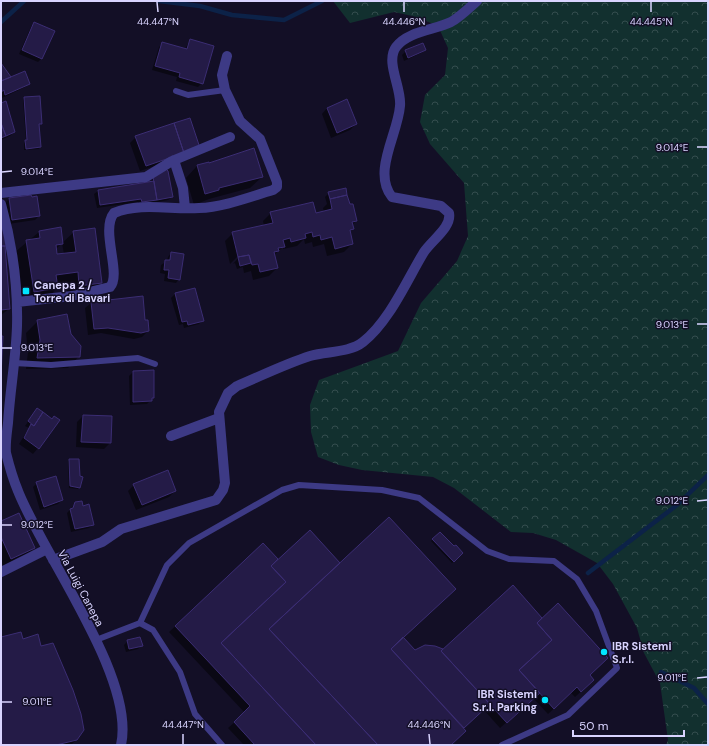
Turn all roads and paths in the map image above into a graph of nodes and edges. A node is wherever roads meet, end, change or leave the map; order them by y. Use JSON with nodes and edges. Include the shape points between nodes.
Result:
{"nodes":[{"id":1,"x":477,"y":1,"type":"edge"},
{"id":2,"x":227,"y":56,"type":"dead end"},
{"id":3,"x":225,"y":90,"type":"junction"},
{"id":4,"x":176,"y":91,"type":"dead end"},
{"id":5,"x":230,"y":137,"type":"dead end"},
{"id":6,"x":174,"y":160,"type":"junction"},
{"id":7,"x":1,"y":193,"type":"edge"},
{"id":8,"x":1,"y":204,"type":"edge"},
{"id":9,"x":185,"y":208,"type":"junction"},
{"id":10,"x":17,"y":302,"type":"junction"},
{"id":11,"x":14,"y":363,"type":"junction"},
{"id":12,"x":155,"y":364,"type":"dead end"},
{"id":13,"x":219,"y":418,"type":"junction"},
{"id":14,"x":171,"y":436,"type":"dead end"},
{"id":15,"x":47,"y":549,"type":"junction"},
{"id":16,"x":53,"y":560,"type":"junction"},
{"id":17,"x":1,"y":572,"type":"edge"},
{"id":18,"x":140,"y":623,"type":"junction"},
{"id":19,"x":96,"y":640,"type":"junction"},
{"id":20,"x":121,"y":745,"type":"edge"},
{"id":21,"x":222,"y":745,"type":"edge"},
{"id":22,"x":502,"y":745,"type":"edge"}],
"edges":[{"from":1,"to":13,"type":"street","via":[[451,22],[412,36],[401,43],[392,57],[400,104],[387,158],[386,185],[390,194],[397,199],[446,208],[449,212],[449,223],[428,245],[389,312],[362,344],[311,356],[237,386],[228,393],[222,403]]},
{"from":2,"to":3,"type":"street","via":[[222,75]]},
{"from":3,"to":4,"type":"lane","via":[[188,95]]},
{"from":3,"to":9,"type":"street","via":[[240,121],[260,139],[277,186],[273,190],[217,206]]},
{"from":5,"to":6,"type":"street"},
{"from":6,"to":7,"type":"street","via":[[146,177]]},
{"from":6,"to":9,"type":"street","via":[[183,188]]},
{"from":8,"to":10,"type":"street","name":"Via Luigi Canepa","via":[[7,226]]},
{"from":9,"to":10,"type":"street","via":[[166,206],[119,211],[111,217],[109,231],[113,273],[110,287],[72,296]]},
{"from":10,"to":11,"type":"street","name":"Via Luigi Canepa"},
{"from":11,"to":12,"type":"lane","via":[[51,365],[138,358]]},
{"from":11,"to":15,"type":"street","name":"Via Luigi Canepa","via":[[6,451],[18,491]]},
{"from":13,"to":14,"type":"street"},
{"from":13,"to":16,"type":"street","via":[[225,476],[223,490],[216,500],[121,529],[102,542]]},
{"from":15,"to":16,"type":"street","name":"Via Luigi Canepa"},
{"from":15,"to":17,"type":"street"},
{"from":16,"to":19,"type":"street","name":"Via Luigi Canepa"},
{"from":18,"to":19,"type":"lane"},
{"from":18,"to":21,"type":"lane","via":[[153,630],[180,672],[195,714]]},
{"from":18,"to":22,"type":"lane","via":[[167,565],[189,543],[282,490],[299,485],[382,490],[419,498],[487,551],[509,558],[554,561],[577,579],[596,611],[617,668],[568,715]]},
{"from":19,"to":20,"type":"street","name":"Via Luigi Canepa","via":[[122,713],[124,729]]}]}
